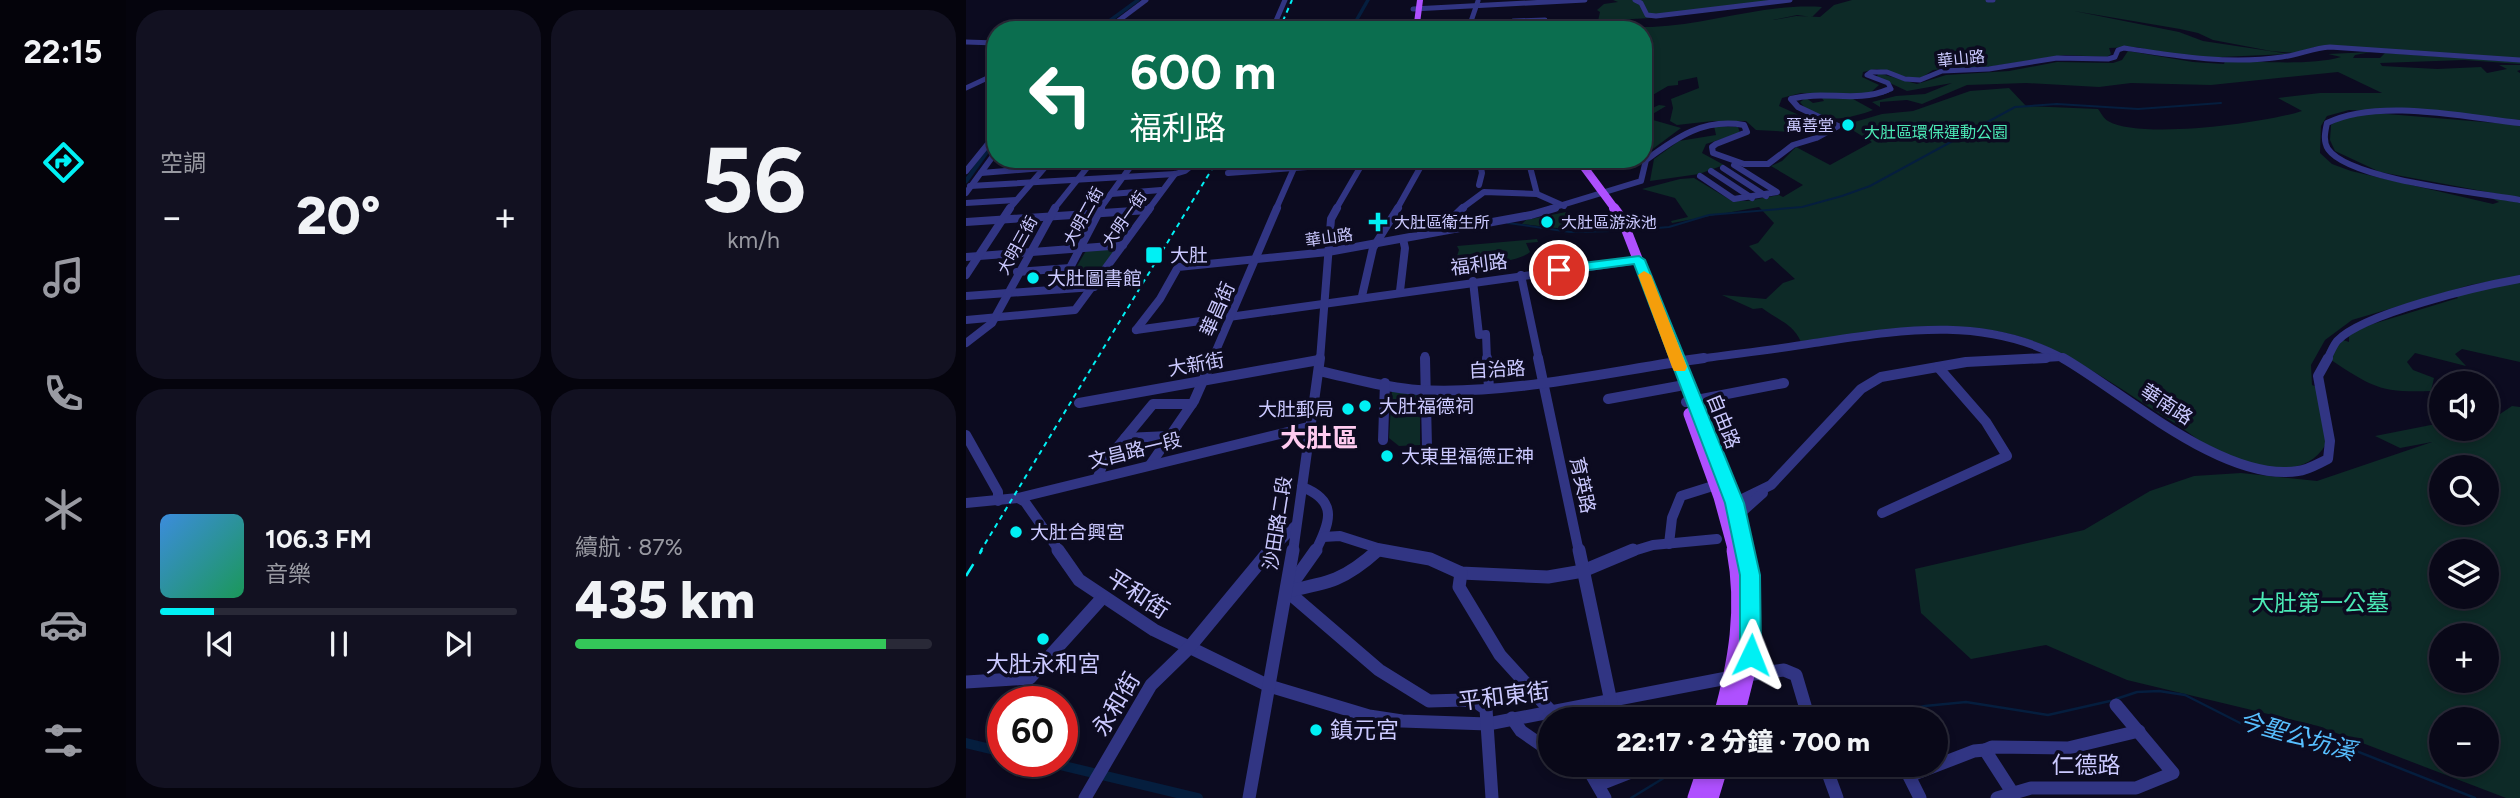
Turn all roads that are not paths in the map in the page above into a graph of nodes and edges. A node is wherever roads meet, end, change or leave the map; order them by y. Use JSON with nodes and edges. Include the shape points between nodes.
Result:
{"nodes":[{"id":1,"x":1146,"y":0,"type":"edge"},
{"id":2,"x":1285,"y":0,"type":"edge"},
{"id":3,"x":1418,"y":0,"type":"edge"},
{"id":4,"x":1585,"y":0,"type":"edge"},
{"id":5,"x":1635,"y":0,"type":"edge"},
{"id":6,"x":1790,"y":0,"type":"edge"},
{"id":7,"x":1988,"y":0,"type":"edge"},
{"id":8,"x":1993,"y":0,"type":"edge"},
{"id":9,"x":1434,"y":1,"type":"edge"},
{"id":10,"x":1562,"y":1,"type":"edge"},
{"id":11,"x":1477,"y":3,"type":"edge"},
{"id":12,"x":1438,"y":8,"type":"junction"},
{"id":13,"x":1415,"y":9,"type":"junction"},
{"id":14,"x":1544,"y":19,"type":"dead end"},
{"id":15,"x":1118,"y":21,"type":"edge"},
{"id":16,"x":1276,"y":21,"type":"edge"},
{"id":17,"x":1412,"y":21,"type":"edge"},
{"id":18,"x":1471,"y":21,"type":"edge"},
{"id":19,"x":1513,"y":21,"type":"edge"},
{"id":20,"x":966,"y":42,"type":"edge"},
{"id":21,"x":987,"y":43,"type":"edge"},
{"id":22,"x":2520,"y":60,"type":"edge"},
{"id":23,"x":987,"y":78,"type":"edge"},
{"id":24,"x":966,"y":88,"type":"edge"},
{"id":25,"x":2520,"y":123,"type":"edge"},
{"id":26,"x":987,"y":145,"type":"edge"},
{"id":27,"x":1652,"y":156,"type":"edge"},
{"id":28,"x":1734,"y":163,"type":"junction"},
{"id":29,"x":987,"y":166,"type":"edge"},
{"id":30,"x":1086,"y":168,"type":"edge"},
{"id":31,"x":1130,"y":168,"type":"edge"},
{"id":32,"x":1189,"y":168,"type":"edge"},
{"id":33,"x":1266,"y":168,"type":"edge"},
{"id":34,"x":1294,"y":168,"type":"edge"},
{"id":35,"x":1359,"y":168,"type":"edge"},
{"id":36,"x":1420,"y":168,"type":"edge"},
{"id":37,"x":1481,"y":168,"type":"edge"},
{"id":38,"x":1530,"y":168,"type":"edge"},
{"id":39,"x":1578,"y":168,"type":"edge"},
{"id":40,"x":1584,"y":168,"type":"edge"},
{"id":41,"x":1644,"y":168,"type":"edge"},
{"id":42,"x":1723,"y":168,"type":"junction"},
{"id":43,"x":1043,"y":169,"type":"joint"},
{"id":44,"x":966,"y":172,"type":"edge"},
{"id":45,"x":982,"y":172,"type":"junction"},
{"id":46,"x":1712,"y":172,"type":"junction"},
{"id":47,"x":1228,"y":173,"type":"dead end"},
{"id":48,"x":1175,"y":174,"type":"junction"},
{"id":49,"x":1123,"y":177,"type":"junction"},
{"id":50,"x":1076,"y":179,"type":"junction"},
{"id":51,"x":1030,"y":182,"type":"junction"},
{"id":52,"x":1479,"y":185,"type":"dead end"},
{"id":53,"x":968,"y":190,"type":"edge"},
{"id":54,"x":1161,"y":190,"type":"junction"},
{"id":55,"x":1111,"y":194,"type":"junction"},
{"id":56,"x":1537,"y":194,"type":"junction"},
{"id":57,"x":1600,"y":195,"type":"junction"},
{"id":58,"x":1766,"y":196,"type":"junction"},
{"id":59,"x":1753,"y":198,"type":"junction"},
{"id":60,"x":1016,"y":200,"type":"junction"},
{"id":61,"x":2520,"y":200,"type":"edge"},
{"id":62,"x":966,"y":203,"type":"edge"},
{"id":63,"x":1564,"y":207,"type":"junction"},
{"id":64,"x":1147,"y":210,"type":"junction"},
{"id":65,"x":1097,"y":214,"type":"junction"},
{"id":66,"x":1048,"y":217,"type":"junction"},
{"id":67,"x":1001,"y":220,"type":"junction"},
{"id":68,"x":966,"y":222,"type":"edge"},
{"id":69,"x":1440,"y":230,"type":"dead end"},
{"id":70,"x":1403,"y":239,"type":"junction"},
{"id":71,"x":1378,"y":243,"type":"junction"},
{"id":72,"x":1123,"y":245,"type":"junction"},
{"id":73,"x":1081,"y":248,"type":"junction"},
{"id":74,"x":1328,"y":252,"type":"junction"},
{"id":75,"x":1028,"y":253,"type":"junction"},
{"id":76,"x":979,"y":256,"type":"junction"},
{"id":77,"x":966,"y":257,"type":"edge"},
{"id":78,"x":1256,"y":260,"type":"junction"},
{"id":79,"x":1636,"y":260,"type":"junction"},
{"id":80,"x":1070,"y":268,"type":"junction"},
{"id":81,"x":1017,"y":272,"type":"junction"},
{"id":82,"x":966,"y":275,"type":"edge"},
{"id":83,"x":1521,"y":275,"type":"junction"},
{"id":84,"x":2520,"y":279,"type":"edge"},
{"id":85,"x":1473,"y":281,"type":"junction"},
{"id":86,"x":1094,"y":287,"type":"junction"},
{"id":87,"x":1059,"y":289,"type":"junction"},
{"id":88,"x":1400,"y":291,"type":"junction"},
{"id":89,"x":1006,"y":293,"type":"junction"},
{"id":90,"x":966,"y":296,"type":"edge"},
{"id":91,"x":1362,"y":296,"type":"junction"},
{"id":92,"x":1322,"y":303,"type":"junction"},
{"id":93,"x":995,"y":317,"type":"junction"},
{"id":94,"x":1231,"y":317,"type":"junction"},
{"id":95,"x":966,"y":320,"type":"edge"},
{"id":96,"x":1136,"y":330,"type":"joint"},
{"id":97,"x":966,"y":343,"type":"edge"},
{"id":98,"x":1425,"y":356,"type":"dead end"},
{"id":99,"x":2062,"y":357,"type":"junction"},
{"id":100,"x":1674,"y":362,"type":"junction"},
{"id":101,"x":1319,"y":365,"type":"junction"},
{"id":102,"x":1938,"y":367,"type":"junction"},
{"id":103,"x":1202,"y":381,"type":"junction"},
{"id":104,"x":1385,"y":383,"type":"junction"},
{"id":105,"x":1784,"y":383,"type":"dead end"},
{"id":106,"x":1542,"y":384,"type":"junction"},
{"id":107,"x":1679,"y":386,"type":"junction"},
{"id":108,"x":1489,"y":388,"type":"junction"},
{"id":109,"x":1426,"y":391,"type":"junction"},
{"id":110,"x":1608,"y":399,"type":"dead end"},
{"id":111,"x":1689,"y":401,"type":"junction"},
{"id":112,"x":1079,"y":403,"type":"dead end"},
{"id":113,"x":1192,"y":404,"type":"junction"},
{"id":114,"x":1312,"y":426,"type":"junction"},
{"id":115,"x":966,"y":435,"type":"edge"},
{"id":116,"x":1169,"y":436,"type":"junction"},
{"id":117,"x":1125,"y":438,"type":"junction"},
{"id":118,"x":1383,"y":440,"type":"dead end"},
{"id":119,"x":1427,"y":447,"type":"dead end"},
{"id":120,"x":1150,"y":465,"type":"junction"},
{"id":121,"x":1098,"y":477,"type":"junction"},
{"id":122,"x":1716,"y":485,"type":"junction"},
{"id":123,"x":1302,"y":486,"type":"junction"},
{"id":124,"x":1018,"y":498,"type":"junction"},
{"id":125,"x":998,"y":501,"type":"junction"},
{"id":126,"x":966,"y":503,"type":"edge"},
{"id":127,"x":1739,"y":506,"type":"junction"},
{"id":128,"x":1882,"y":513,"type":"dead end"},
{"id":129,"x":1295,"y":526,"type":"junction"},
{"id":130,"x":1323,"y":537,"type":"junction"},
{"id":131,"x":1717,"y":540,"type":"dead end"},
{"id":132,"x":1669,"y":544,"type":"junction"},
{"id":133,"x":1378,"y":550,"type":"junction"},
{"id":134,"x":1583,"y":571,"type":"junction"},
{"id":135,"x":1461,"y":573,"type":"junction"},
{"id":136,"x":1287,"y":591,"type":"junction"},
{"id":137,"x":1103,"y":597,"type":"junction"},
{"id":138,"x":1188,"y":649,"type":"junction"},
{"id":139,"x":1740,"y":676,"type":"junction"},
{"id":140,"x":966,"y":682,"type":"edge"},
{"id":141,"x":1269,"y":686,"type":"junction"},
{"id":142,"x":1611,"y":702,"type":"junction"},
{"id":143,"x":2116,"y":705,"type":"dead end"},
{"id":144,"x":1549,"y":707,"type":"edge"},
{"id":145,"x":1590,"y":707,"type":"edge"},
{"id":146,"x":1726,"y":707,"type":"edge"},
{"id":147,"x":1736,"y":707,"type":"edge"},
{"id":148,"x":1805,"y":707,"type":"edge"},
{"id":149,"x":1538,"y":716,"type":"edge"},
{"id":150,"x":1512,"y":718,"type":"junction"},
{"id":151,"x":1488,"y":724,"type":"junction"},
{"id":152,"x":2139,"y":731,"type":"junction"},
{"id":153,"x":1538,"y":743,"type":"edge"},
{"id":154,"x":1985,"y":750,"type":"junction"},
{"id":155,"x":1628,"y":777,"type":"edge"},
{"id":156,"x":1703,"y":777,"type":"edge"},
{"id":157,"x":1716,"y":777,"type":"edge"},
{"id":158,"x":1829,"y":777,"type":"edge"},
{"id":159,"x":1602,"y":792,"type":"edge"},
{"id":160,"x":2034,"y":793,"type":"edge"},
{"id":161,"x":1088,"y":794,"type":"edge"},
{"id":162,"x":2005,"y":795,"type":"edge"},
{"id":163,"x":1250,"y":798,"type":"edge"},
{"id":164,"x":1492,"y":798,"type":"edge"},
{"id":165,"x":1696,"y":798,"type":"edge"},
{"id":166,"x":1710,"y":798,"type":"edge"},
{"id":167,"x":1837,"y":798,"type":"edge"},
{"id":168,"x":1920,"y":798,"type":"edge"}],
"edges":[{"from":1,"to":15,"type":"street"},
{"from":2,"to":16,"type":"street"},
{"from":3,"to":13,"type":"main road"},
{"from":4,"to":10,"type":"street"},
{"from":5,"to":6,"type":"street","via":[[1647,15],[1656,16]]},
{"from":7,"to":8,"type":"street"},
{"from":9,"to":12,"type":"street"},
{"from":10,"to":11,"type":"street"},
{"from":11,"to":12,"type":"street"},
{"from":11,"to":18,"type":"street"},
{"from":12,"to":13,"type":"street"},
{"from":13,"to":17,"type":"main road"},
{"from":14,"to":19,"type":"street"},
{"from":20,"to":21,"type":"street"},
{"from":22,"to":28,"type":"street","name":"華山路","via":[[2330,47],[2283,57],[2198,60],[2124,48],[2108,59],[2057,58],[1942,71],[1920,80],[1875,71],[1867,75],[1892,86],[1880,95],[1791,99],[1798,107],[1835,123],[1835,128],[1793,145],[1773,162]]},
{"from":23,"to":24,"type":"street"},
{"from":25,"to":61,"type":"street","via":[[2345,113],[2327,123],[2326,144],[2340,159],[2383,176]]},
{"from":26,"to":44,"type":"street"},
{"from":27,"to":28,"type":"street","name":"華山路","via":[[1698,126],[1734,123],[1747,127],[1748,132],[1712,147],[1713,153]]},
{"from":28,"to":42,"type":"street"},
{"from":28,"to":58,"type":"street","via":[[1777,191]]},
{"from":29,"to":45,"type":"street"},
{"from":30,"to":50,"type":"street","name":"大明三街"},
{"from":31,"to":49,"type":"street","name":"大明二街"},
{"from":32,"to":48,"type":"street","name":"大明一街"},
{"from":33,"to":47,"type":"street"},
{"from":34,"to":78,"type":"street","name":"華昌街"},
{"from":35,"to":74,"type":"street","name":"沙田路二段","via":[[1331,219]]},
{"from":36,"to":71,"type":"street"},
{"from":37,"to":52,"type":"street"},
{"from":38,"to":56,"type":"street"},
{"from":39,"to":57,"type":"main road","name":"自由路"},
{"from":40,"to":57,"type":"main road","name":"自由路"},
{"from":41,"to":57,"type":"street","name":"華山路","via":[[1641,181]]},
{"from":42,"to":46,"type":"street"},
{"from":42,"to":58,"type":"street"},
{"from":43,"to":45,"type":"street"},
{"from":43,"to":51,"type":"street"},
{"from":44,"to":45,"type":"street"},
{"from":45,"to":53,"type":"street"},
{"from":46,"to":59,"type":"street"},
{"from":46,"to":59,"type":"street","via":[[1700,176],[1734,199]]},
{"from":48,"to":49,"type":"street"},
{"from":48,"to":54,"type":"street","name":"大明一街"},
{"from":49,"to":50,"type":"street"},
{"from":49,"to":55,"type":"street","name":"大明二街"},
{"from":50,"to":51,"type":"street"},
{"from":50,"to":66,"type":"street","name":"大明三街"},
{"from":51,"to":53,"type":"street"},
{"from":51,"to":60,"type":"street"},
{"from":54,"to":55,"type":"street"},
{"from":54,"to":64,"type":"street","name":"大明一街"},
{"from":55,"to":65,"type":"street","name":"大明二街"},
{"from":56,"to":63,"type":"street"},
{"from":56,"to":69,"type":"street","via":[[1484,192]]},
{"from":57,"to":63,"type":"street","name":"華山路"},
{"from":57,"to":79,"type":"main road","name":"自由路"},
{"from":58,"to":59,"type":"street"},
{"from":60,"to":62,"type":"street"},
{"from":60,"to":67,"type":"street"},
{"from":63,"to":70,"type":"street","name":"華山路"},
{"from":64,"to":65,"type":"street"},
{"from":64,"to":72,"type":"street","name":"大明一街"},
{"from":65,"to":66,"type":"street"},
{"from":65,"to":73,"type":"street","name":"大明二街"},
{"from":66,"to":67,"type":"street"},
{"from":66,"to":75,"type":"street","name":"大明三街"},
{"from":67,"to":68,"type":"street"},
{"from":67,"to":76,"type":"street"},
{"from":70,"to":71,"type":"street","name":"華山路"},
{"from":70,"to":88,"type":"street"},
{"from":71,"to":74,"type":"street","name":"華山路"},
{"from":71,"to":91,"type":"street"},
{"from":72,"to":73,"type":"street"},
{"from":72,"to":86,"type":"street","name":"大明一街"},
{"from":73,"to":75,"type":"street"},
{"from":73,"to":80,"type":"street","name":"大明二街"},
{"from":74,"to":78,"type":"street","name":"華山路"},
{"from":74,"to":92,"type":"street","name":"沙田路二段"},
{"from":75,"to":76,"type":"street"},
{"from":75,"to":81,"type":"street","name":"大明三街"},
{"from":76,"to":77,"type":"street"},
{"from":76,"to":82,"type":"street"},
{"from":78,"to":94,"type":"street","name":"華昌街"},
{"from":78,"to":96,"type":"street","name":"華山路","via":[[1178,267]]},
{"from":79,"to":83,"type":"street","name":"福利路"},
{"from":79,"to":100,"type":"main road","name":"自由路"},
{"from":80,"to":81,"type":"street"},
{"from":80,"to":87,"type":"street","name":"大明二街"},
{"from":81,"to":89,"type":"street","name":"大明三街"},
{"from":83,"to":85,"type":"street","name":"福利路"},
{"from":83,"to":106,"type":"street","name":"育英路"},
{"from":84,"to":99,"type":"street","name":"華南路","via":[[2479,286],[2366,322],[2342,337],[2327,354],[2318,376],[2330,441],[2328,459],[2309,469],[2270,471],[2221,457]]},
{"from":85,"to":88,"type":"street","name":"福利路"},
{"from":85,"to":108,"type":"street","via":[[1479,335],[1486,334]]},
{"from":86,"to":87,"type":"street"},
{"from":86,"to":93,"type":"street","name":"大明一街","via":[[1081,306],[1068,312]]},
{"from":87,"to":89,"type":"street"},
{"from":88,"to":91,"type":"street","name":"福利路"},
{"from":89,"to":90,"type":"street"},
{"from":89,"to":93,"type":"street","name":"大明三街"},
{"from":91,"to":92,"type":"street","name":"福利路"},
{"from":92,"to":94,"type":"street","name":"福利路"},
{"from":92,"to":101,"type":"street","name":"沙田路二段"},
{"from":93,"to":95,"type":"street"},
{"from":93,"to":97,"type":"street","name":"大明三街"},
{"from":94,"to":96,"type":"street","name":"福利路"},
{"from":94,"to":103,"type":"street","name":"華昌街"},
{"from":98,"to":109,"type":"street"},
{"from":99,"to":100,"type":"street","name":"華南路","via":[[2007,337],[1930,329]]},
{"from":99,"to":102,"type":"street"},
{"from":100,"to":106,"type":"street","name":"自治路"},
{"from":100,"to":107,"type":"main road","name":"自由路"},
{"from":100,"to":111,"type":"main road","name":"自由路"},
{"from":101,"to":103,"type":"street","name":"大新街"},
{"from":101,"to":104,"type":"street","name":"自治路"},
{"from":101,"to":114,"type":"street","name":"沙田路二段"},
{"from":102,"to":127,"type":"street","via":[[1869,382],[1771,485]]},
{"from":102,"to":128,"type":"street","via":[[1986,422],[2007,456]]},
{"from":103,"to":112,"type":"street","name":"大新街"},
{"from":103,"to":113,"type":"street","name":"華昌街"},
{"from":104,"to":109,"type":"street","name":"自治路"},
{"from":104,"to":118,"type":"street"},
{"from":105,"to":111,"type":"street"},
{"from":106,"to":108,"type":"street","name":"自治路"},
{"from":106,"to":134,"type":"street","name":"育英路"},
{"from":107,"to":110,"type":"street"},
{"from":107,"to":111,"type":"main road","name":"自由路"},
{"from":108,"to":109,"type":"street","name":"自治路"},
{"from":109,"to":119,"type":"street"},
{"from":111,"to":122,"type":"main road","name":"自由路"},
{"from":111,"to":127,"type":"main road","name":"自由路"},
{"from":113,"to":116,"type":"street","name":"華昌街"},
{"from":113,"to":117,"type":"street","via":[[1153,404]]},
{"from":114,"to":120,"type":"street","name":"文昌路一段"},
{"from":114,"to":123,"type":"street","name":"沙田路二段"},
{"from":115,"to":125,"type":"street","via":[[998,492]]},
{"from":116,"to":117,"type":"street"},
{"from":116,"to":120,"type":"street","name":"華昌街"},
{"from":117,"to":121,"type":"street"},
{"from":120,"to":121,"type":"street","name":"文昌路一段"},
{"from":121,"to":124,"type":"street","name":"文昌路一段"},
{"from":122,"to":132,"type":"street","via":[[1681,496]]},
{"from":122,"to":139,"type":"main road","name":"自由路","via":[[1731,527],[1739,576]]},
{"from":123,"to":129,"type":"street","name":"沙田路二段"},
{"from":123,"to":130,"type":"street","via":[[1315,489],[1326,500]]},
{"from":124,"to":125,"type":"street","name":"文昌路一段"},
{"from":124,"to":137,"type":"street","name":"平和街","via":[[1079,580]]},
{"from":125,"to":126,"type":"street","name":"文昌路一段"},
{"from":127,"to":139,"type":"main road","name":"自由路","via":[[1752,619]]},
{"from":129,"to":136,"type":"street","name":"沙田路二段"},
{"from":129,"to":138,"type":"street","name":"永和街"},
{"from":130,"to":133,"type":"street","via":[[1340,536]]},
{"from":130,"to":136,"type":"street"},
{"from":131,"to":132,"type":"street"},
{"from":132,"to":134,"type":"street","via":[[1636,550]]},
{"from":133,"to":135,"type":"street","via":[[1430,559]]},
{"from":133,"to":136,"type":"street","via":[[1354,572]]},
{"from":134,"to":135,"type":"street","via":[[1548,577]]},
{"from":134,"to":142,"type":"street","name":"育英路"},
{"from":135,"to":144,"type":"street","via":[[1459,587],[1500,654]]},
{"from":136,"to":141,"type":"street","name":"沙田路二段"},
{"from":136,"to":151,"type":"street","via":[[1379,670],[1429,701],[1476,702],[1486,709]]},
{"from":137,"to":138,"type":"street","name":"平和街"},
{"from":137,"to":140,"type":"street","via":[[1030,678]]},
{"from":138,"to":141,"type":"street","name":"平和街"},
{"from":138,"to":161,"type":"street","name":"永和街","via":[[1151,685]]},
{"from":139,"to":142,"type":"street","name":"平和東街"},
{"from":139,"to":146,"type":"main road","name":"自由路"},
{"from":139,"to":147,"type":"main road","name":"自由路"},
{"from":139,"to":148,"type":"street","name":"平和東街","via":[[1784,670],[1796,675]]},
{"from":141,"to":151,"type":"street","name":"平和東街","via":[[1369,716]]},
{"from":141,"to":163,"type":"street","name":"沙田路二段"},
{"from":142,"to":145,"type":"street","name":"平和東街"},
{"from":143,"to":152,"type":"street"},
{"from":149,"to":150,"type":"street","name":"平和東街"},
{"from":150,"to":151,"type":"street","name":"平和東街"},
{"from":150,"to":153,"type":"street"},
{"from":151,"to":164,"type":"street"},
{"from":152,"to":154,"type":"street","via":[[2068,748]]},
{"from":152,"to":160,"type":"street","name":"仁德路","via":[[2173,773],[2136,788]]},
{"from":154,"to":162,"type":"street"},
{"from":154,"to":168,"type":"street","via":[[1909,776]]},
{"from":155,"to":159,"type":"street"},
{"from":156,"to":165,"type":"main road"},
{"from":157,"to":166,"type":"main road"},
{"from":158,"to":167,"type":"street"},
{"from":160,"to":162,"type":"street","name":"仁德路"}]}
